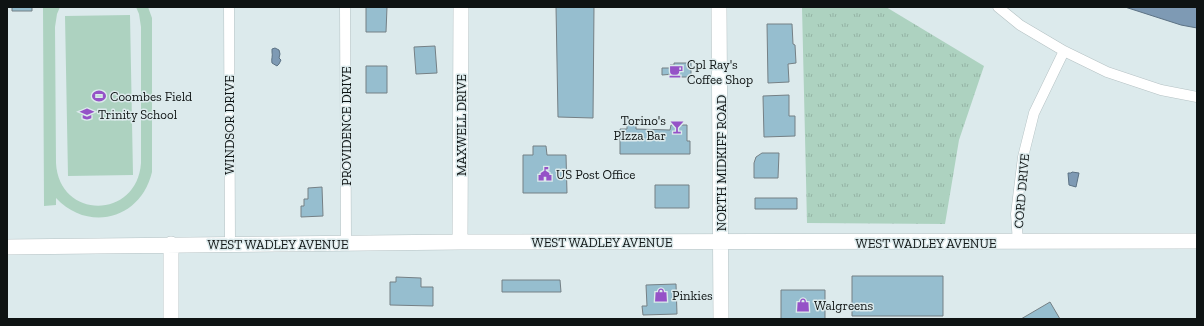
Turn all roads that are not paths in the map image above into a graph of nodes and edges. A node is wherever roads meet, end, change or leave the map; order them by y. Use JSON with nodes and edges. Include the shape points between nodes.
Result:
{"nodes":[{"id":1,"x":229,"y":7,"type":"edge"},
{"id":2,"x":345,"y":7,"type":"edge"},
{"id":3,"x":461,"y":7,"type":"edge"},
{"id":4,"x":719,"y":7,"type":"edge"},
{"id":5,"x":998,"y":7,"type":"edge"},
{"id":6,"x":1064,"y":51,"type":"junction"},
{"id":7,"x":1197,"y":97,"type":"edge"},
{"id":8,"x":460,"y":242,"type":"junction"},
{"id":9,"x":1197,"y":242,"type":"edge"},
{"id":10,"x":721,"y":243,"type":"junction"},
{"id":11,"x":1018,"y":243,"type":"junction"},
{"id":12,"x":171,"y":244,"type":"junction"},
{"id":13,"x":230,"y":244,"type":"junction"},
{"id":14,"x":346,"y":244,"type":"junction"},
{"id":15,"x":7,"y":247,"type":"edge"},
{"id":16,"x":171,"y":319,"type":"edge"},
{"id":17,"x":721,"y":319,"type":"edge"}],
"edges":[{"from":1,"to":13,"type":"street","name":"WINDSOR DRIVE"},
{"from":2,"to":14,"type":"street","name":"PROVIDENCE DRIVE"},
{"from":3,"to":8,"type":"main road","name":"MAXWELL DRIVE"},
{"from":4,"to":10,"type":"main road","name":"NORTH MIDKIFF ROAD"},
{"from":5,"to":6,"type":"street","via":[[1020,25]]},
{"from":6,"to":7,"type":"street","via":[[1107,72],[1161,90]]},
{"from":6,"to":11,"type":"street","name":"CORD DRIVE","via":[[1034,113],[1023,157],[1016,214]]},
{"from":8,"to":10,"type":"main road","name":"WEST WADLEY AVENUE"},
{"from":8,"to":14,"type":"main road","name":"WEST WADLEY AVENUE"},
{"from":9,"to":11,"type":"main road","name":"WEST WADLEY AVENUE"},
{"from":10,"to":11,"type":"main road","name":"WEST WADLEY AVENUE"},
{"from":10,"to":17,"type":"main road","name":"NORTH MIDKIFF ROAD"},
{"from":12,"to":13,"type":"main road","name":"WEST WADLEY AVENUE"},
{"from":12,"to":15,"type":"main road","name":"WEST WADLEY AVENUE"},
{"from":12,"to":16,"type":"main road"},
{"from":13,"to":14,"type":"main road","name":"WEST WADLEY AVENUE"}]}
